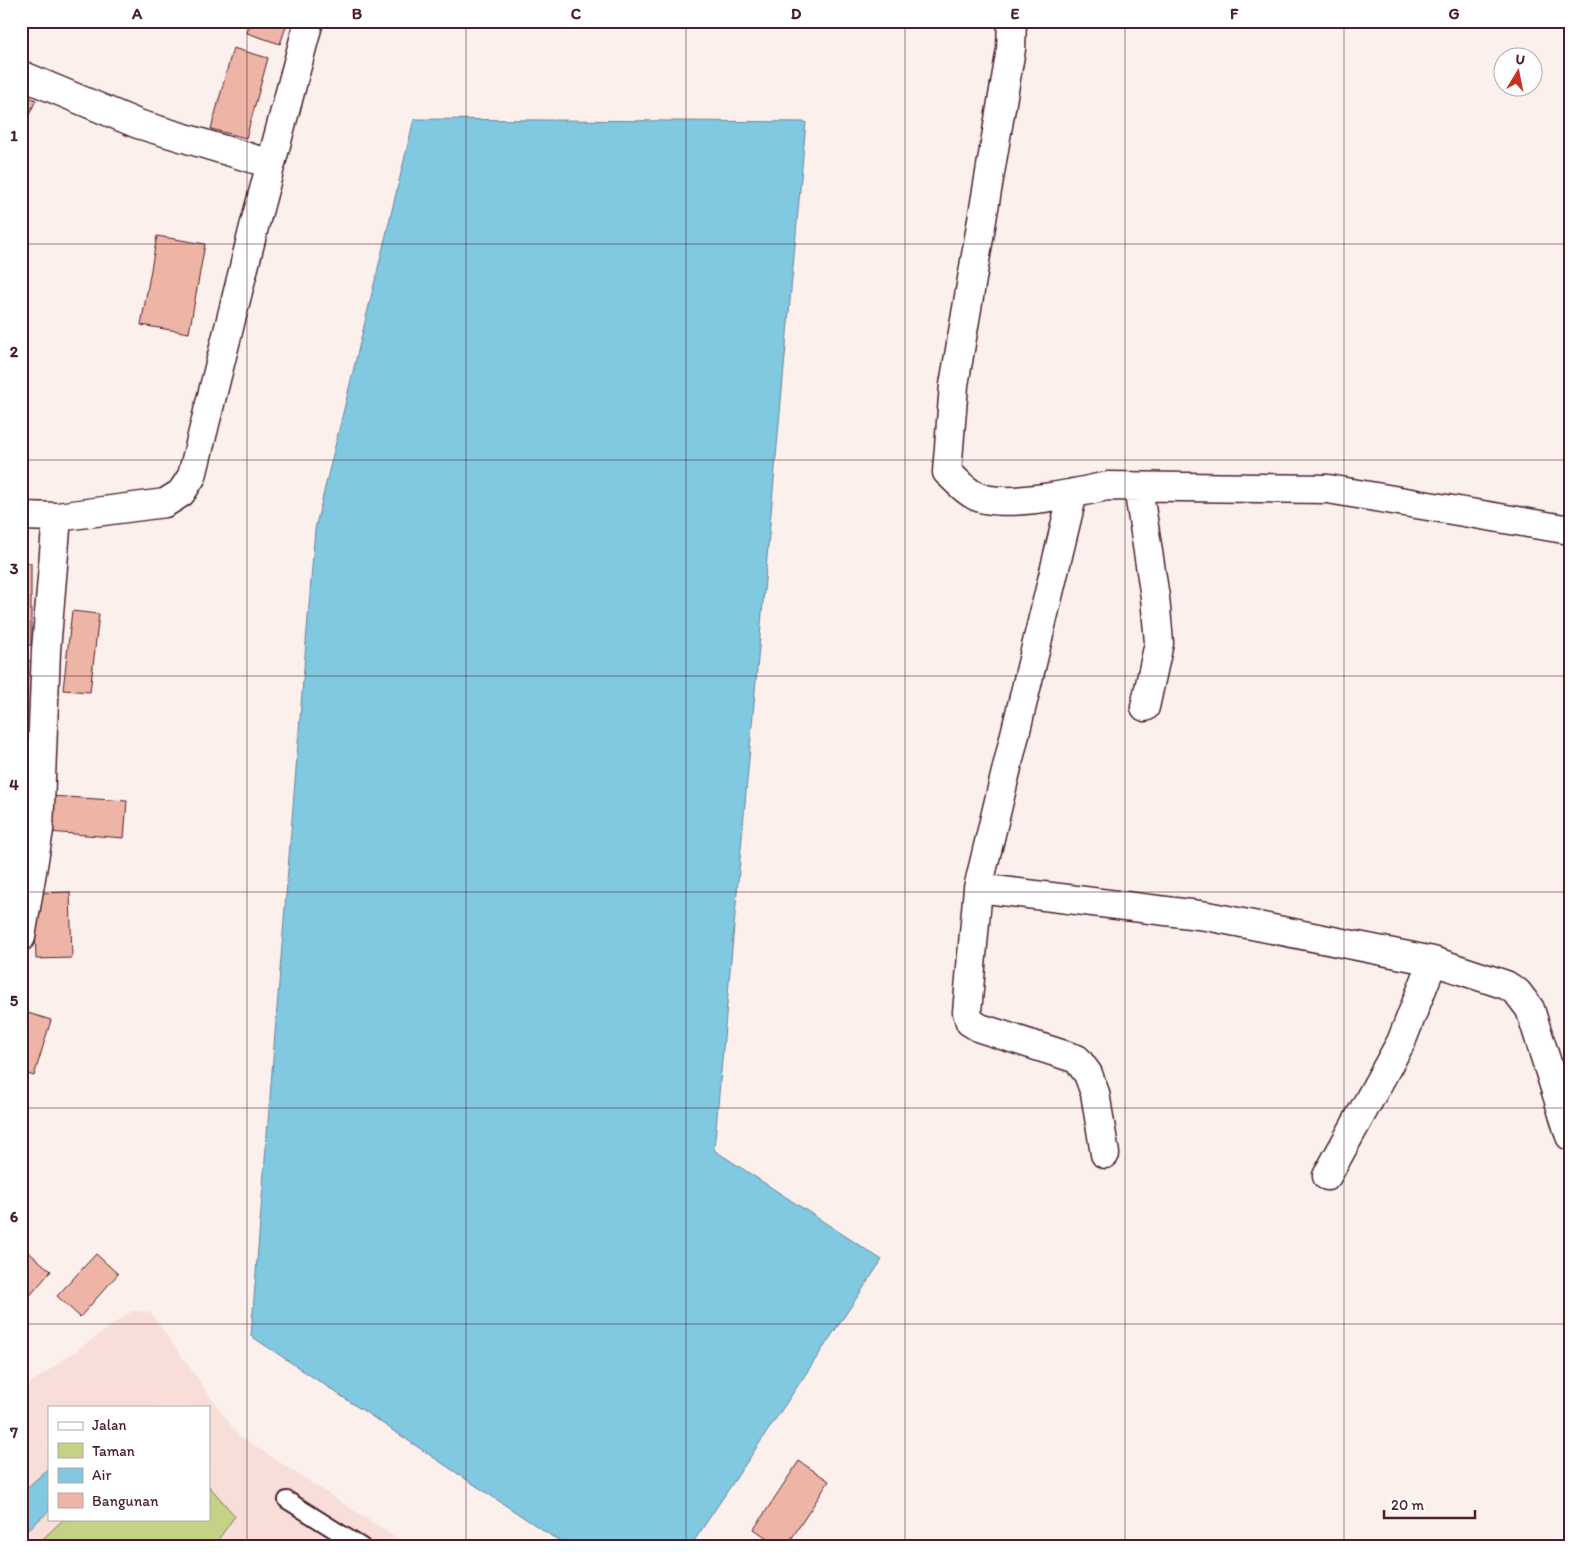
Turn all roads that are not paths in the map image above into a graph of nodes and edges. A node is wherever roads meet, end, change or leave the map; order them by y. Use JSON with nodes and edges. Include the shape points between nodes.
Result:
{"nodes":[{"id":1,"x":309,"y":21,"type":"edge"},
{"id":2,"x":1012,"y":21,"type":"edge"},
{"id":3,"x":21,"y":75,"type":"edge"},
{"id":4,"x":271,"y":164,"type":"junction"},
{"id":5,"x":1138,"y":487,"type":"junction"},
{"id":6,"x":1073,"y":494,"type":"junction"},
{"id":7,"x":21,"y":516,"type":"edge"},
{"id":8,"x":57,"y":516,"type":"junction"},
{"id":9,"x":1570,"y":530,"type":"edge"},
{"id":10,"x":1145,"y":707,"type":"dead end"},
{"id":11,"x":978,"y":888,"type":"junction"},
{"id":12,"x":21,"y":937,"type":"edge"},
{"id":13,"x":1433,"y":961,"type":"junction"},
{"id":14,"x":1570,"y":1136,"type":"edge"},
{"id":15,"x":1104,"y":1154,"type":"dead end"},
{"id":16,"x":1327,"y":1176,"type":"dead end"},
{"id":17,"x":287,"y":1500,"type":"dead end"},
{"id":18,"x":362,"y":1547,"type":"edge"}],
"edges":[{"from":1,"to":4,"type":"street"},
{"from":2,"to":6,"type":"street","via":[[1011,50],[954,385],[947,472],[974,496],[1005,502]]},
{"from":3,"to":4,"type":"street","via":[[138,124]]},
{"from":4,"to":8,"type":"street","via":[[192,476],[181,493],[165,503]]},
{"from":5,"to":6,"type":"street","via":[[1108,486]]},
{"from":5,"to":9,"type":"street","via":[[1328,489]]},
{"from":5,"to":10,"type":"street","via":[[1159,643]]},
{"from":6,"to":11,"type":"street"},
{"from":7,"to":8,"type":"street"},
{"from":8,"to":12,"type":"street","via":[[46,650],[39,830]]},
{"from":11,"to":13,"type":"street","via":[[1207,916]]},
{"from":11,"to":15,"type":"street","via":[[967,1012],[970,1022],[1077,1059],[1088,1074],[1095,1093]]},
{"from":13,"to":14,"type":"street","via":[[1518,992],[1530,1009]]},
{"from":13,"to":16,"type":"street","via":[[1401,1042]]},
{"from":17,"to":18,"type":"lane"}]}
